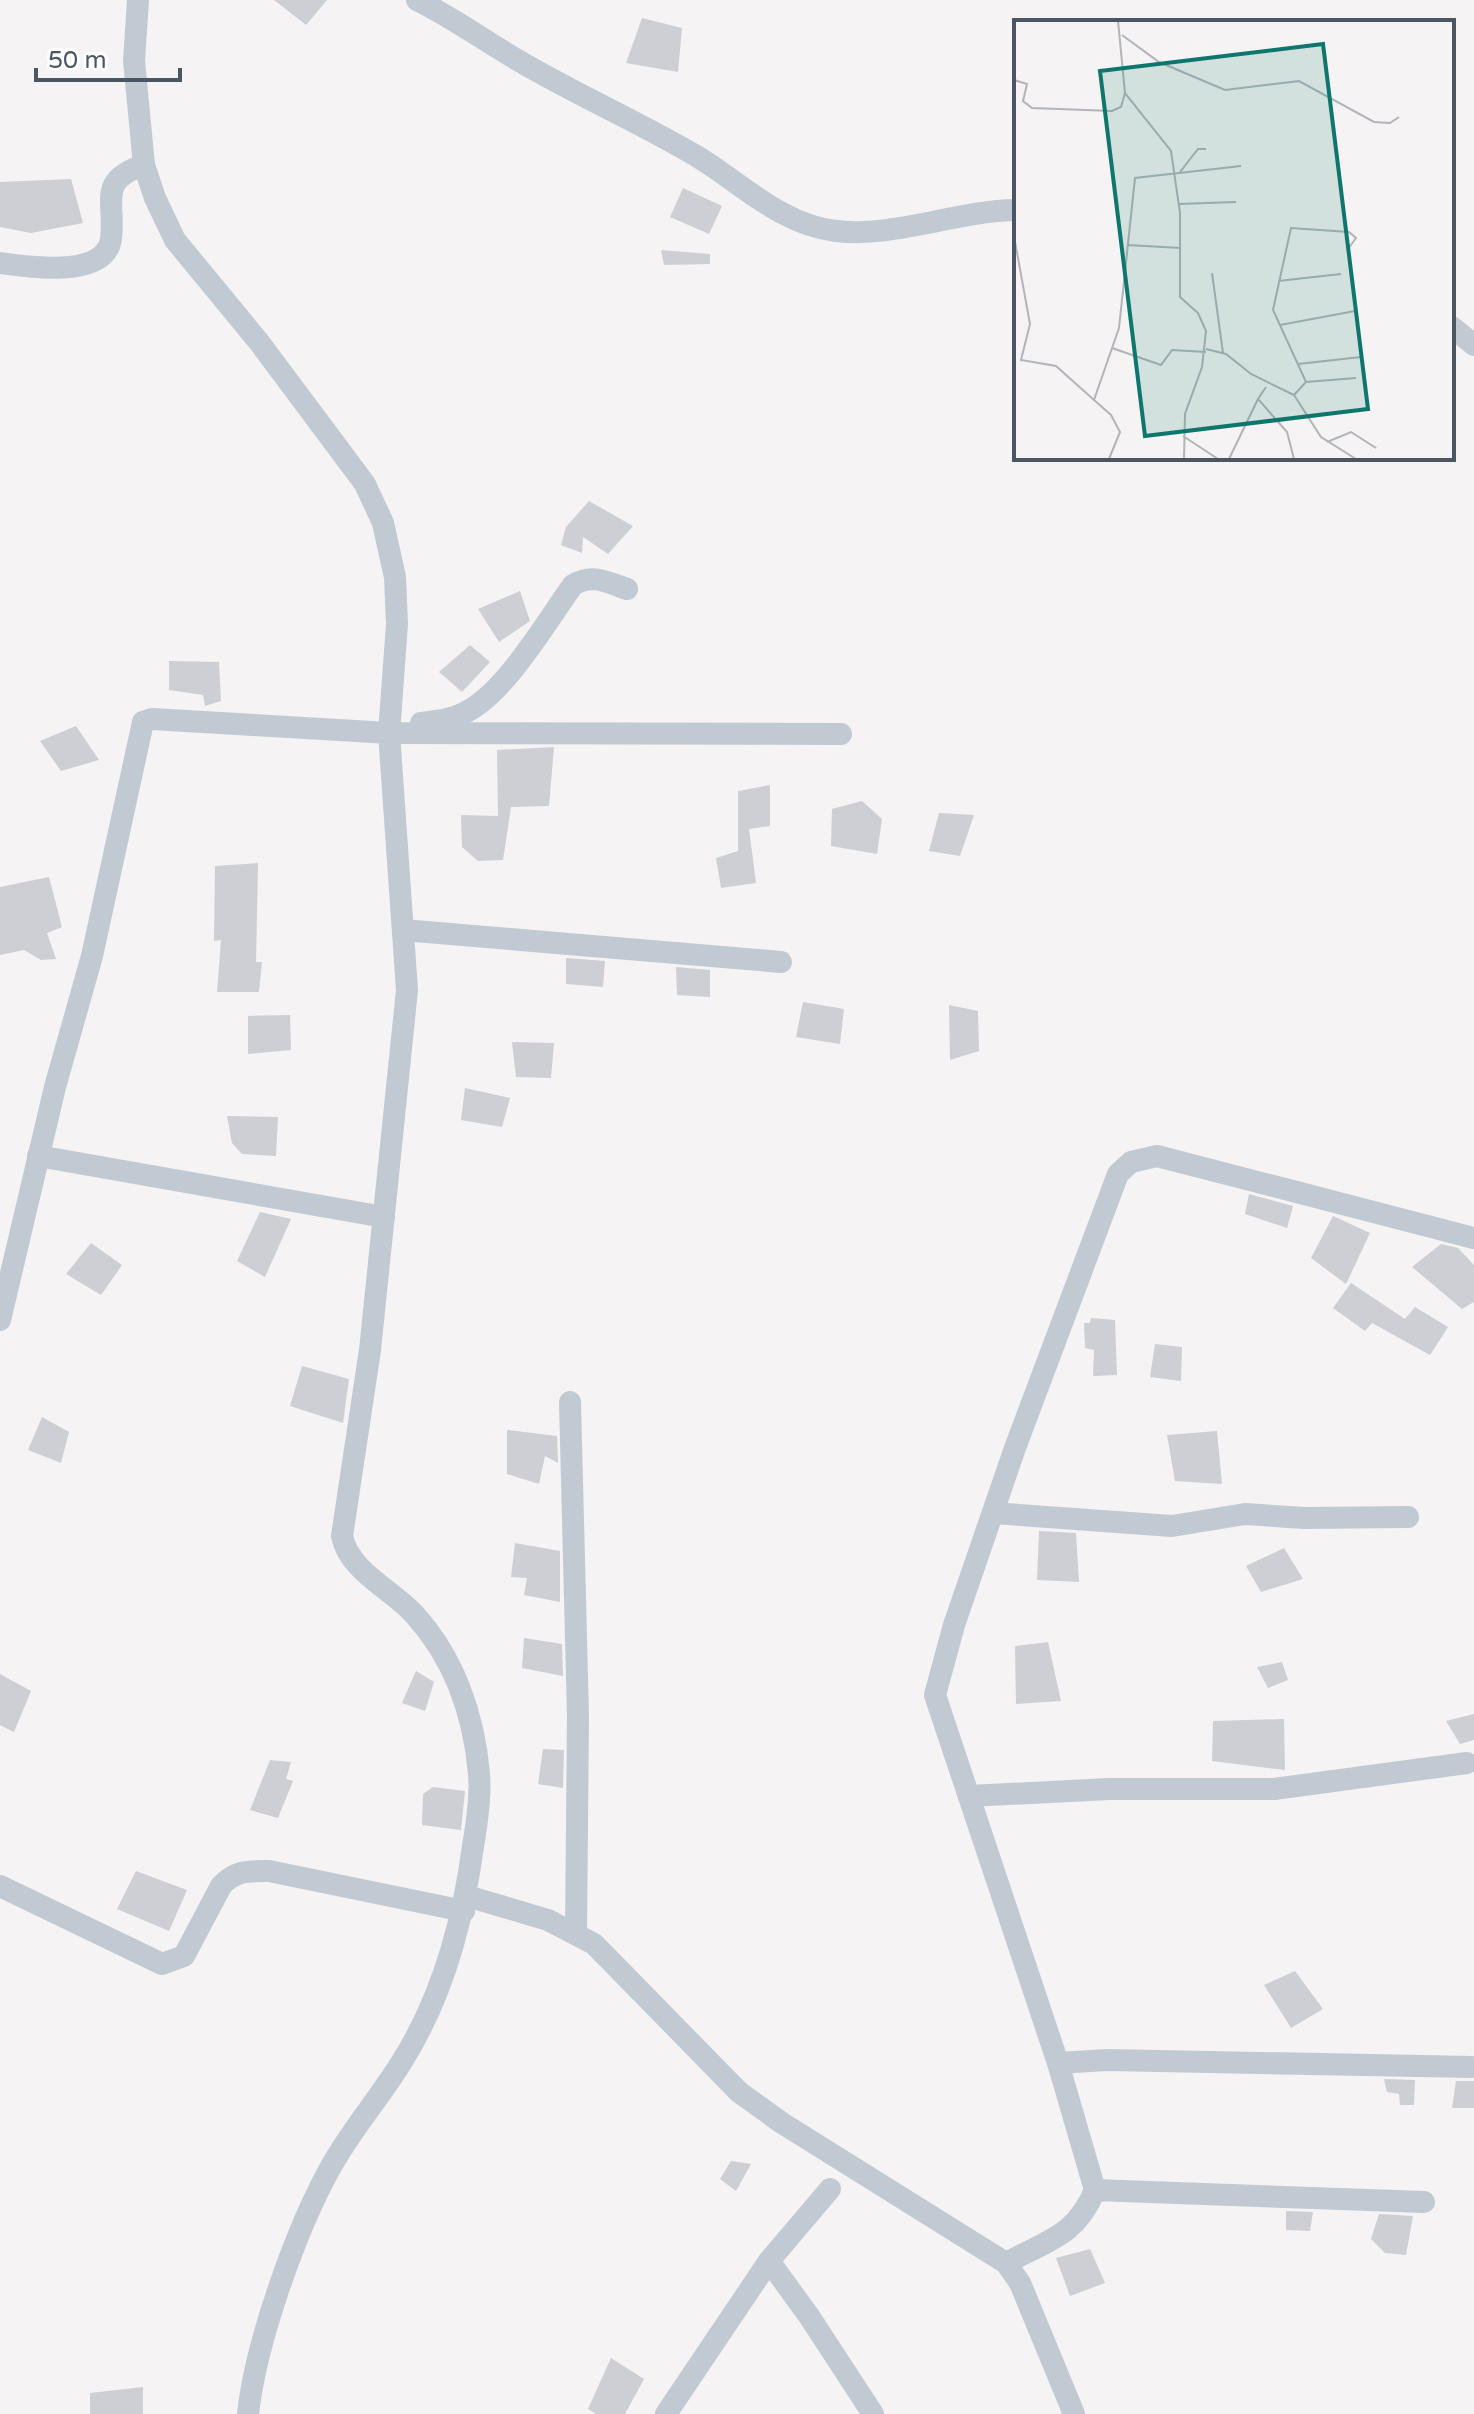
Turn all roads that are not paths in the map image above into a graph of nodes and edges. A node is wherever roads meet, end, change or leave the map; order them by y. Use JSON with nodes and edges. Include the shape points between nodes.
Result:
{"nodes":[{"id":1,"x":138,"y":0,"type":"edge"},
{"id":2,"x":417,"y":0,"type":"edge"},
{"id":3,"x":144,"y":165,"type":"junction"},
{"id":4,"x":1014,"y":210,"type":"edge"},
{"id":5,"x":0,"y":263,"type":"edge"},
{"id":6,"x":1454,"y":329,"type":"edge"},
{"id":7,"x":1474,"y":345,"type":"edge"},
{"id":8,"x":627,"y":589,"type":"dead end"},
{"id":9,"x":400,"y":733,"type":"junction"},
{"id":10,"x":841,"y":734,"type":"dead end"},
{"id":11,"x":403,"y":930,"type":"junction"},
{"id":12,"x":781,"y":962,"type":"dead end"},
{"id":13,"x":38,"y":1156,"type":"junction"},
{"id":14,"x":384,"y":1217,"type":"junction"},
{"id":15,"x":1474,"y":1238,"type":"edge"},
{"id":16,"x":0,"y":1320,"type":"edge"},
{"id":17,"x":570,"y":1402,"type":"dead end"},
{"id":18,"x":993,"y":1513,"type":"junction"},
{"id":19,"x":1408,"y":1517,"type":"dead end"},
{"id":20,"x":1467,"y":1763,"type":"dead end"},
{"id":21,"x":969,"y":1796,"type":"junction"},
{"id":22,"x":0,"y":1886,"type":"edge"},
{"id":23,"x":466,"y":1903,"type":"junction"},
{"id":24,"x":576,"y":1933,"type":"junction"},
{"id":25,"x":1058,"y":2063,"type":"junction"},
{"id":26,"x":1472,"y":2067,"type":"dead end"},
{"id":27,"x":830,"y":2189,"type":"dead end"},
{"id":28,"x":1095,"y":2190,"type":"junction"},
{"id":29,"x":1424,"y":2202,"type":"dead end"},
{"id":30,"x":769,"y":2261,"type":"junction"},
{"id":31,"x":1006,"y":2263,"type":"junction"},
{"id":32,"x":248,"y":2414,"type":"edge"},
{"id":33,"x":666,"y":2414,"type":"edge"},
{"id":34,"x":873,"y":2414,"type":"edge"},
{"id":35,"x":1074,"y":2414,"type":"edge"}],
"edges":[{"from":1,"to":3,"type":"street","via":[[134,61]]},
{"from":2,"to":4,"type":"street","via":[[798,220],[832,231],[863,233],[980,210]]},
{"from":3,"to":5,"type":"street","via":[[119,177],[110,193],[111,238],[106,251],[78,265],[48,270]]},
{"from":3,"to":9,"type":"street","via":[[175,240],[325,427],[365,484],[383,523],[395,577]]},
{"from":6,"to":7,"type":"street"},
{"from":8,"to":9,"type":"street","via":[[591,578],[573,585],[514,666],[476,706]]},
{"from":9,"to":10,"type":"street"},
{"from":9,"to":11,"type":"street"},
{"from":9,"to":13,"type":"street","via":[[143,722],[92,956]]},
{"from":11,"to":12,"type":"street"},
{"from":11,"to":14,"type":"street","via":[[406,1011]]},
{"from":13,"to":14,"type":"street"},
{"from":13,"to":16,"type":"street"},
{"from":14,"to":23,"type":"street","via":[[342,1536],[357,1564],[415,1615],[457,1679],[480,1775]]},
{"from":15,"to":18,"type":"street","via":[[1157,1156],[1131,1162],[1118,1174]]},
{"from":17,"to":24,"type":"street","via":[[578,1716]]},
{"from":18,"to":19,"type":"street","via":[[1172,1526],[1245,1514]]},
{"from":18,"to":21,"type":"street","via":[[935,1695]]},
{"from":20,"to":21,"type":"street","via":[[1274,1789]]},
{"from":21,"to":25,"type":"street"},
{"from":22,"to":23,"type":"street","via":[[162,1964],[184,1956],[221,1886],[244,1871]]},
{"from":23,"to":24,"type":"street","via":[[548,1920]]},
{"from":23,"to":32,"type":"street","via":[[430,2009],[402,2061],[334,2161],[304,2221],[276,2301]]},
{"from":24,"to":31,"type":"street","via":[[629,1978],[739,2092]]},
{"from":25,"to":26,"type":"street"},
{"from":25,"to":28,"type":"street"},
{"from":27,"to":30,"type":"street"},
{"from":28,"to":29,"type":"street"},
{"from":28,"to":31,"type":"street","via":[[1071,2229]]},
{"from":30,"to":33,"type":"street"},
{"from":30,"to":34,"type":"street"},
{"from":31,"to":35,"type":"street","via":[[1020,2283]]}]}
